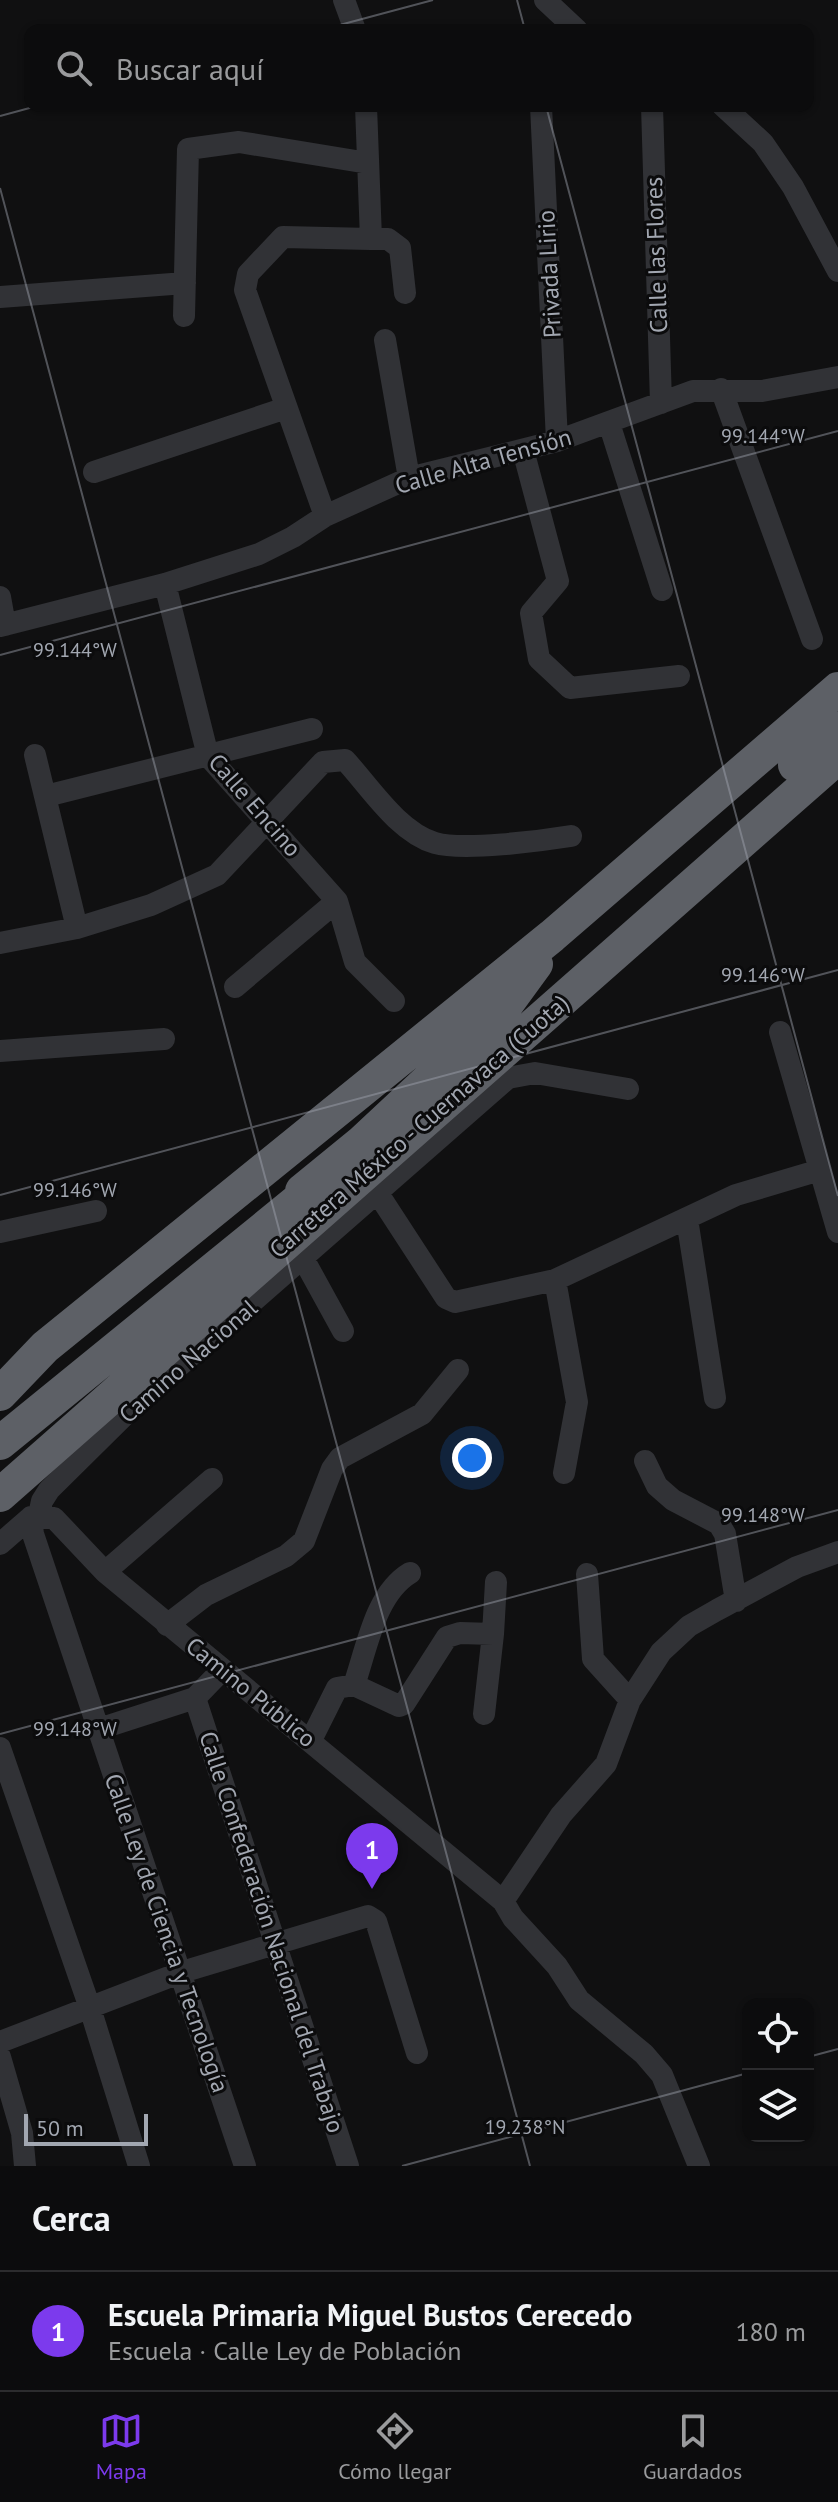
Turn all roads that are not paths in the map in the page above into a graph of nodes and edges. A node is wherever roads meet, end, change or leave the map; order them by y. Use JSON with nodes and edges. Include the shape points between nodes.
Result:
{"nodes":[{"id":1,"x":344,"y":0,"type":"edge"},
{"id":2,"x":545,"y":0,"type":"edge"},
{"id":3,"x":353,"y":24,"type":"edge"},
{"id":4,"x":571,"y":24,"type":"edge"},
{"id":5,"x":366,"y":112,"type":"edge"},
{"id":6,"x":541,"y":112,"type":"edge"},
{"id":7,"x":652,"y":112,"type":"edge"},
{"id":8,"x":729,"y":112,"type":"edge"},
{"id":9,"x":368,"y":163,"type":"junction"},
{"id":10,"x":371,"y":239,"type":"junction"},
{"id":11,"x":838,"y":271,"type":"edge"},
{"id":12,"x":185,"y":283,"type":"junction"},
{"id":13,"x":405,"y":293,"type":"dead end"},
{"id":14,"x":0,"y":297,"type":"edge"},
{"id":15,"x":184,"y":316,"type":"dead end"},
{"id":16,"x":385,"y":340,"type":"dead end"},
{"id":17,"x":838,"y":377,"type":"edge"},
{"id":18,"x":721,"y":389,"type":"junction"},
{"id":19,"x":661,"y":403,"type":"junction"},
{"id":20,"x":286,"y":408,"type":"junction"},
{"id":21,"x":609,"y":423,"type":"junction"},
{"id":22,"x":557,"y":441,"type":"junction"},
{"id":23,"x":523,"y":450,"type":"junction"},
{"id":24,"x":94,"y":472,"type":"dead end"},
{"id":25,"x":409,"y":478,"type":"junction"},
{"id":26,"x":325,"y":516,"type":"junction"},
{"id":27,"x":165,"y":584,"type":"junction"},
{"id":28,"x":662,"y":590,"type":"dead end"},
{"id":29,"x":0,"y":597,"type":"edge"},
{"id":30,"x":3,"y":625,"type":"edge"},
{"id":31,"x":812,"y":639,"type":"dead end"},
{"id":32,"x":679,"y":676,"type":"dead end"},
{"id":33,"x":838,"y":689,"type":"edge"},
{"id":34,"x":312,"y":729,"type":"dead end"},
{"id":35,"x":838,"y":729,"type":"edge"},
{"id":36,"x":35,"y":755,"type":"dead end"},
{"id":37,"x":208,"y":756,"type":"junction"},
{"id":38,"x":838,"y":757,"type":"edge"},
{"id":39,"x":46,"y":796,"type":"junction"},
{"id":40,"x":268,"y":820,"type":"junction"},
{"id":41,"x":571,"y":836,"type":"dead end"},
{"id":42,"x":337,"y":901,"type":"junction"},
{"id":43,"x":77,"y":928,"type":"junction"},
{"id":44,"x":552,"y":936,"type":"junction"},
{"id":45,"x":1,"y":939,"type":"edge"},
{"id":46,"x":235,"y":987,"type":"dead end"},
{"id":47,"x":394,"y":1001,"type":"dead end"},
{"id":48,"x":780,"y":1032,"type":"dead end"},
{"id":49,"x":164,"y":1039,"type":"dead end"},
{"id":50,"x":0,"y":1051,"type":"edge"},
{"id":51,"x":628,"y":1089,"type":"dead end"},
{"id":52,"x":820,"y":1170,"type":"junction"},
{"id":53,"x":377,"y":1192,"type":"junction"},
{"id":54,"x":96,"y":1211,"type":"dead end"},
{"id":55,"x":687,"y":1219,"type":"junction"},
{"id":56,"x":0,"y":1232,"type":"edge"},
{"id":57,"x":838,"y":1232,"type":"edge"},
{"id":58,"x":304,"y":1260,"type":"junction"},
{"id":59,"x":136,"y":1271,"type":"junction"},
{"id":60,"x":196,"y":1276,"type":"junction"},
{"id":61,"x":555,"y":1280,"type":"junction"},
{"id":62,"x":343,"y":1331,"type":"dead end"},
{"id":63,"x":45,"y":1347,"type":"junction"},
{"id":64,"x":0,"y":1369,"type":"edge"},
{"id":65,"x":458,"y":1370,"type":"dead end"},
{"id":66,"x":0,"y":1394,"type":"edge"},
{"id":67,"x":715,"y":1398,"type":"dead end"},
{"id":68,"x":0,"y":1434,"type":"edge"},
{"id":69,"x":0,"y":1443,"type":"edge"},
{"id":70,"x":645,"y":1461,"type":"dead end"},
{"id":71,"x":564,"y":1473,"type":"dead end"},
{"id":72,"x":212,"y":1479,"type":"dead end"},
{"id":73,"x":0,"y":1495,"type":"edge"},
{"id":74,"x":35,"y":1516,"type":"junction"},
{"id":75,"x":0,"y":1544,"type":"edge"},
{"id":76,"x":838,"y":1552,"type":"edge"},
{"id":77,"x":105,"y":1572,"type":"junction"},
{"id":78,"x":410,"y":1573,"type":"dead end"},
{"id":79,"x":587,"y":1574,"type":"dead end"},
{"id":80,"x":496,"y":1582,"type":"dead end"},
{"id":81,"x":736,"y":1601,"type":"junction"},
{"id":82,"x":167,"y":1625,"type":"junction"},
{"id":83,"x":493,"y":1634,"type":"junction"},
{"id":84,"x":222,"y":1670,"type":"junction"},
{"id":85,"x":354,"y":1685,"type":"junction"},
{"id":86,"x":195,"y":1698,"type":"junction"},
{"id":87,"x":630,"y":1700,"type":"junction"},
{"id":88,"x":484,"y":1714,"type":"dead end"},
{"id":89,"x":99,"y":1729,"type":"junction"},
{"id":90,"x":311,"y":1740,"type":"junction"},
{"id":91,"x":2,"y":1757,"type":"edge"},
{"id":92,"x":503,"y":1901,"type":"junction"},
{"id":93,"x":275,"y":1943,"type":"junction"},
{"id":94,"x":182,"y":1972,"type":"junction"},
{"id":95,"x":90,"y":2008,"type":"junction"},
{"id":96,"x":0,"y":2042,"type":"edge"},
{"id":97,"x":417,"y":2053,"type":"dead end"},
{"id":98,"x":0,"y":2057,"type":"edge"},
{"id":99,"x":0,"y":2123,"type":"edge"},
{"id":100,"x":22,"y":2133,"type":"junction"},
{"id":101,"x":25,"y":2166,"type":"edge"},
{"id":102,"x":139,"y":2166,"type":"edge"},
{"id":103,"x":245,"y":2166,"type":"edge"},
{"id":104,"x":348,"y":2166,"type":"edge"},
{"id":105,"x":699,"y":2166,"type":"edge"}],
"edges":[{"from":1,"to":3,"type":"street"},
{"from":2,"to":4,"type":"street"},
{"from":5,"to":9,"type":"street"},
{"from":6,"to":22,"type":"street","name":"Privada Lirio"},
{"from":7,"to":19,"type":"street","name":"Calle las Flores"},
{"from":8,"to":11,"type":"street","via":[[763,143]]},
{"from":9,"to":10,"type":"street"},
{"from":9,"to":12,"type":"street","via":[[239,142],[188,149]]},
{"from":10,"to":13,"type":"street","via":[[388,239],[400,248]]},
{"from":10,"to":20,"type":"street","via":[[283,237],[248,274],[245,290]]},
{"from":12,"to":14,"type":"street"},
{"from":12,"to":15,"type":"street"},
{"from":16,"to":25,"type":"street"},
{"from":17,"to":18,"type":"street","name":"Calle Alta Tensión","via":[[762,391]]},
{"from":18,"to":19,"type":"street","name":"Calle Alta Tensión","via":[[693,391]]},
{"from":18,"to":31,"type":"street"},
{"from":19,"to":21,"type":"street","name":"Calle Alta Tensión"},
{"from":20,"to":24,"type":"street"},
{"from":20,"to":26,"type":"street"},
{"from":21,"to":22,"type":"street","name":"Calle Alta Tensión"},
{"from":21,"to":28,"type":"street"},
{"from":22,"to":23,"type":"street","name":"Calle Alta Tensión"},
{"from":23,"to":25,"type":"street","name":"Calle Alta Tensión"},
{"from":23,"to":32,"type":"street","via":[[558,581],[531,613],[539,659],[570,688]]},
{"from":25,"to":26,"type":"street","name":"Calle Alta Tensión"},
{"from":26,"to":27,"type":"street","name":"Calle Alta Tensión","via":[[259,554]]},
{"from":27,"to":30,"type":"street","name":"Calle Alta Tensión"},
{"from":27,"to":37,"type":"street","name":"Calle Encino"},
{"from":29,"to":30,"type":"street"},
{"from":33,"to":44,"type":"highway"},
{"from":34,"to":37,"type":"street"},
{"from":35,"to":69,"type":"highway","via":[[374,1139]]},
{"from":36,"to":39,"type":"street"},
{"from":37,"to":39,"type":"street"},
{"from":37,"to":40,"type":"street","name":"Calle Encino"},
{"from":38,"to":73,"type":"highway","name":"Carretera México - Cuernavaca (Cuota)"},
{"from":39,"to":43,"type":"street"},
{"from":40,"to":41,"type":"street","via":[[323,762],[334,759],[345,760],[405,825],[436,843],[516,844]]},
{"from":40,"to":42,"type":"street","name":"Calle Encino"},
{"from":40,"to":43,"type":"street","via":[[217,875],[151,905]]},
{"from":42,"to":46,"type":"street"},
{"from":42,"to":47,"type":"street","name":"Calle Encino","via":[[355,962]]},
{"from":43,"to":45,"type":"street"},
{"from":44,"to":59,"type":"highway"},
{"from":44,"to":60,"type":"highway","via":[[526,982],[482,1030],[362,1142]]},
{"from":48,"to":52,"type":"street"},
{"from":49,"to":50,"type":"street"},
{"from":51,"to":53,"type":"street","name":"Camino Nacional","via":[[522,1073],[508,1078]]},
{"from":52,"to":55,"type":"street","via":[[736,1195]]},
{"from":52,"to":57,"type":"street"},
{"from":53,"to":58,"type":"street","name":"Camino Nacional"},
{"from":53,"to":61,"type":"street","via":[[446,1298],[455,1302]]},
{"from":54,"to":56,"type":"street"},
{"from":55,"to":61,"type":"street"},
{"from":55,"to":67,"type":"street"},
{"from":58,"to":62,"type":"street"},
{"from":58,"to":74,"type":"street","name":"Camino Nacional","via":[[139,1401],[49,1490]]},
{"from":59,"to":60,"type":"highway"},
{"from":59,"to":63,"type":"highway"},
{"from":60,"to":68,"type":"highway"},
{"from":61,"to":71,"type":"street","via":[[577,1414]]},
{"from":63,"to":64,"type":"highway"},
{"from":63,"to":66,"type":"highway"},
{"from":65,"to":82,"type":"street","via":[[422,1414],[340,1458],[304,1541],[286,1556],[206,1595]]},
{"from":70,"to":81,"type":"street","via":[[657,1486],[673,1500],[719,1524]]},
{"from":72,"to":77,"type":"street"},
{"from":74,"to":75,"type":"street"},
{"from":74,"to":77,"type":"street","name":"Camino Público","via":[[54,1518]]},
{"from":74,"to":89,"type":"street","name":"Calle Ley de Ciencia y Tecnología"},
{"from":76,"to":81,"type":"street","via":[[797,1567]]},
{"from":77,"to":82,"type":"street","name":"Camino Público"},
{"from":78,"to":85,"type":"street","via":[[382,1605]]},
{"from":79,"to":87,"type":"street","via":[[593,1659]]},
{"from":80,"to":83,"type":"street"},
{"from":81,"to":87,"type":"street","via":[[689,1626],[661,1652]]},
{"from":82,"to":84,"type":"street","name":"Camino Público"},
{"from":83,"to":85,"type":"street","via":[[447,1637],[399,1706]]},
{"from":83,"to":88,"type":"street"},
{"from":84,"to":86,"type":"street"},
{"from":84,"to":90,"type":"street","name":"Camino Público"},
{"from":85,"to":90,"type":"street","via":[[337,1688]]},
{"from":86,"to":89,"type":"street"},
{"from":86,"to":93,"type":"street","name":"Calle Confederación Nacional del Trabajo"},
{"from":87,"to":92,"type":"street","via":[[606,1764],[561,1815]]},
{"from":89,"to":94,"type":"street","name":"Calle Ley de Ciencia y Tecnología"},
{"from":90,"to":92,"type":"street","name":"Camino Público"},
{"from":91,"to":95,"type":"street"},
{"from":92,"to":105,"type":"street","name":"Camino Público","via":[[579,2000],[662,2075]]},
{"from":93,"to":94,"type":"street"},
{"from":93,"to":97,"type":"street","via":[[354,1919],[368,1916],[376,1921]]},
{"from":93,"to":104,"type":"street","name":"Calle Confederación Nacional del Trabajo"},
{"from":94,"to":95,"type":"street"},
{"from":94,"to":103,"type":"street","name":"Calle Ley de Ciencia y Tecnología"},
{"from":95,"to":96,"type":"street"},
{"from":95,"to":102,"type":"street"},
{"from":98,"to":100,"type":"street"},
{"from":99,"to":100,"type":"street"},
{"from":100,"to":101,"type":"street"}]}
